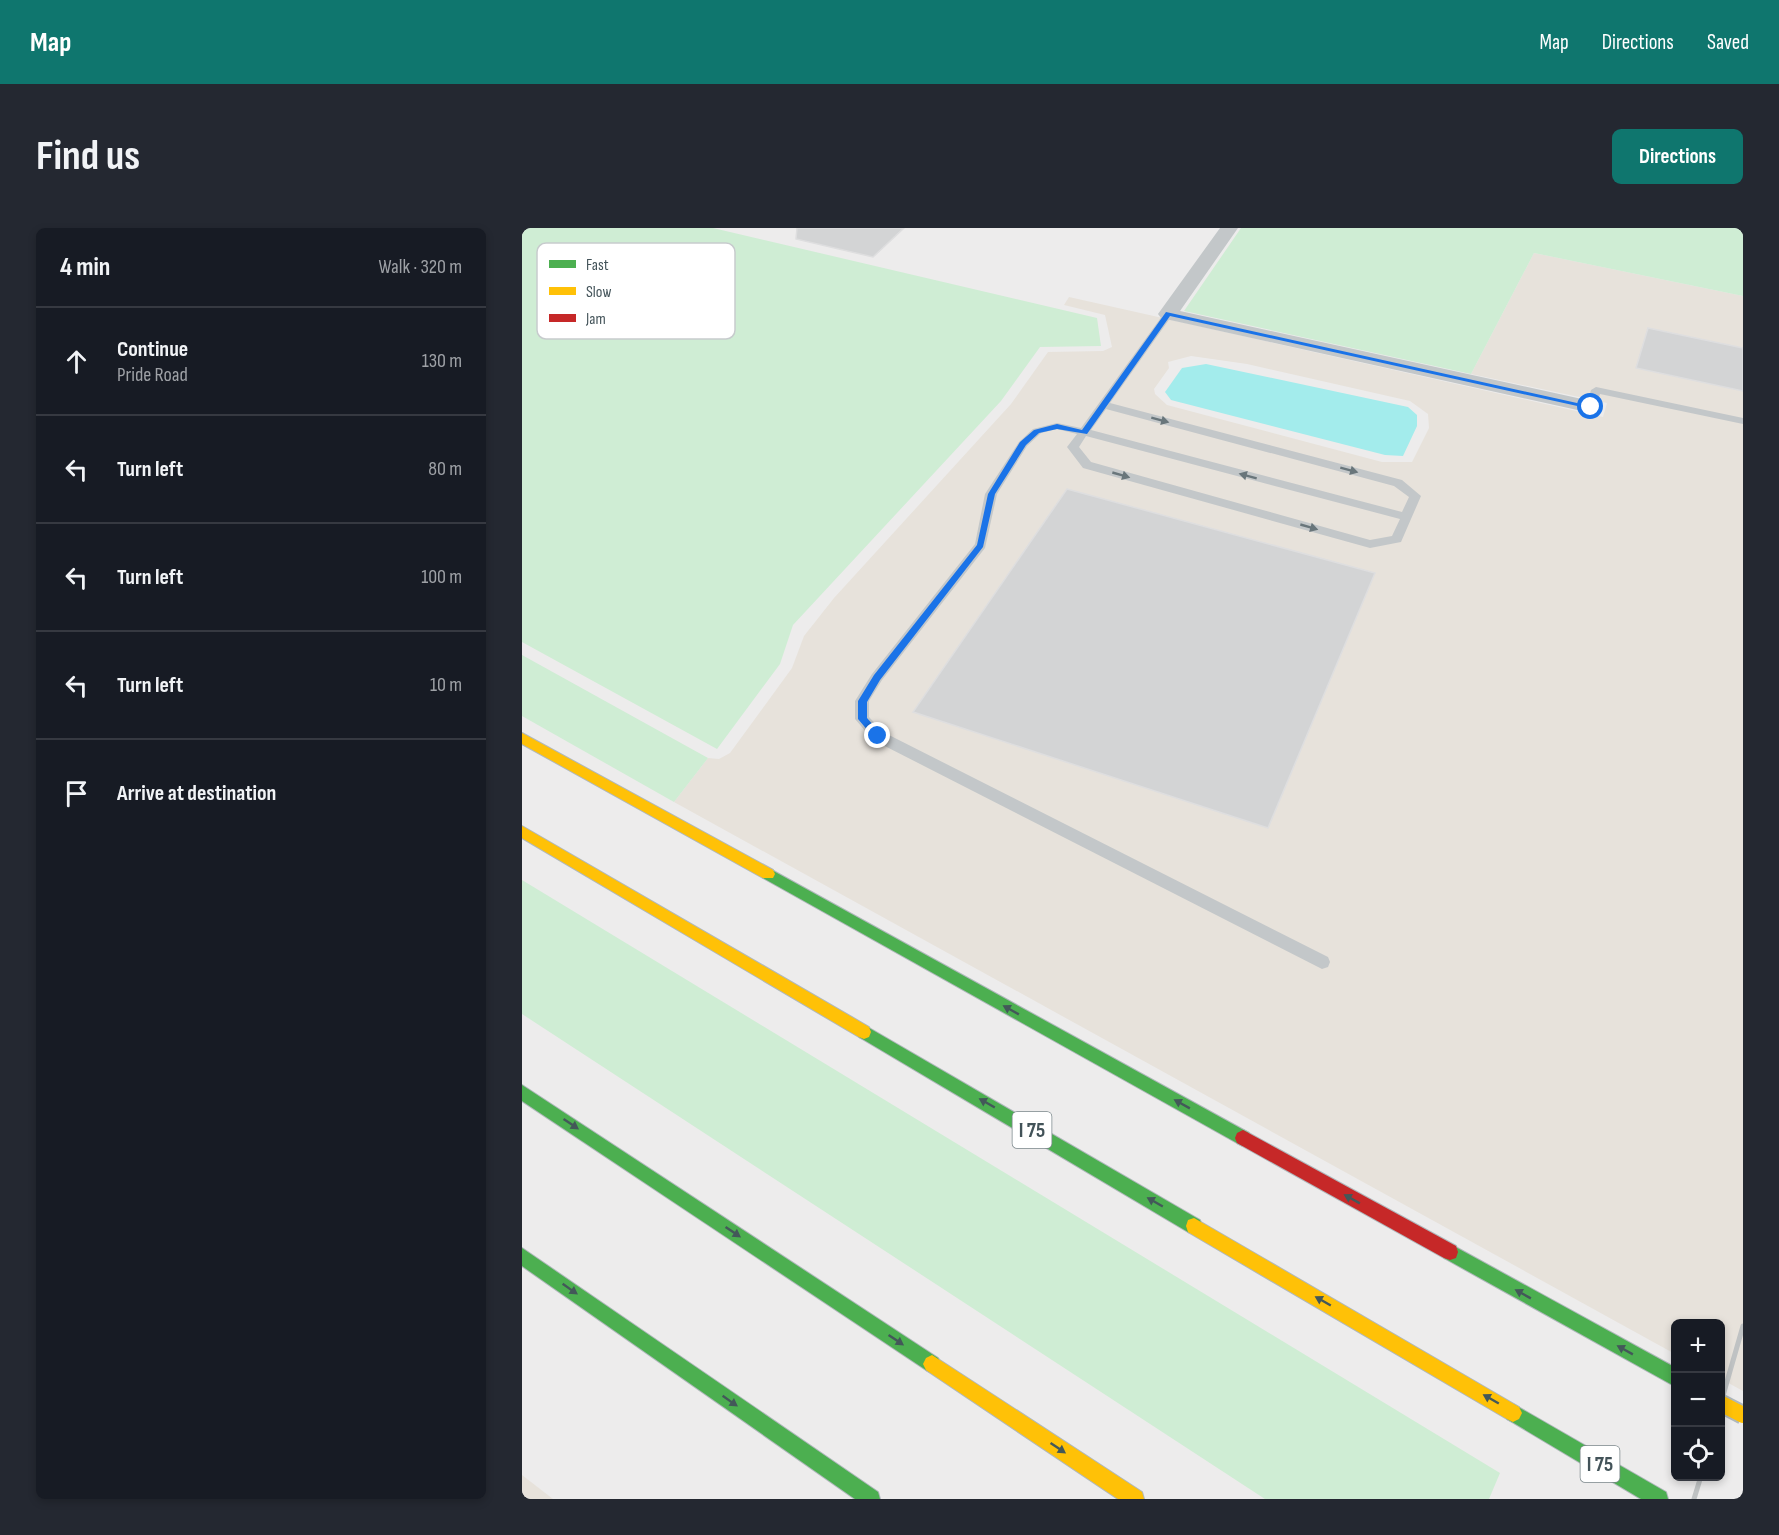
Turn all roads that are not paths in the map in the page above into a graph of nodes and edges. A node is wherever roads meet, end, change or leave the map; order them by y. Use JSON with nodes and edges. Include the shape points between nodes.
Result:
{"nodes":[{"id":1,"x":1229,"y":228,"type":"edge"},
{"id":2,"x":1168,"y":314,"type":"junction"},
{"id":3,"x":1104,"y":405,"type":"junction"},
{"id":4,"x":1591,"y":407,"type":"joint"},
{"id":5,"x":1743,"y":421,"type":"edge"},
{"id":6,"x":1084,"y":432,"type":"junction"},
{"id":7,"x":1407,"y":517,"type":"junction"},
{"id":8,"x":522,"y":738,"type":"edge"},
{"id":9,"x":522,"y":831,"type":"edge"},
{"id":10,"x":1322,"y":962,"type":"dead end"},
{"id":11,"x":522,"y":1092,"type":"edge"},
{"id":12,"x":522,"y":1256,"type":"edge"},
{"id":13,"x":1671,"y":1375,"type":"edge"},
{"id":14,"x":1725,"y":1406,"type":"edge"},
{"id":15,"x":1743,"y":1415,"type":"edge"},
{"id":16,"x":871,"y":1499,"type":"edge"},
{"id":17,"x":1135,"y":1499,"type":"edge"},
{"id":18,"x":1659,"y":1499,"type":"edge"}],
"edges":[{"from":1,"to":2,"type":"street"},
{"from":2,"to":3,"type":"lane"},
{"from":2,"to":4,"type":"street"},
{"from":3,"to":6,"type":"lane"},
{"from":3,"to":7,"type":"lane","one_way":true,"via":[[1398,483],[1415,496]]},
{"from":4,"to":5,"type":"lane","via":[[1596,390]]},
{"from":7,"to":6,"type":"lane","one_way":true},
{"from":6,"to":7,"type":"lane","one_way":true,"via":[[1073,447],[1087,465],[1370,544],[1397,539]]},
{"from":6,"to":10,"type":"lane","via":[[1057,426],[1037,431],[1023,444],[991,494],[981,545],[877,678],[862,701],[862,719],[878,736]]},
{"from":13,"to":8,"type":"highway","one_way":true},
{"from":18,"to":9,"type":"highway","number":"I 75","one_way":true},
{"from":11,"to":17,"type":"highway","one_way":true},
{"from":12,"to":16,"type":"highway","one_way":true},
{"from":14,"to":15,"type":"highway","bridge":true}]}
